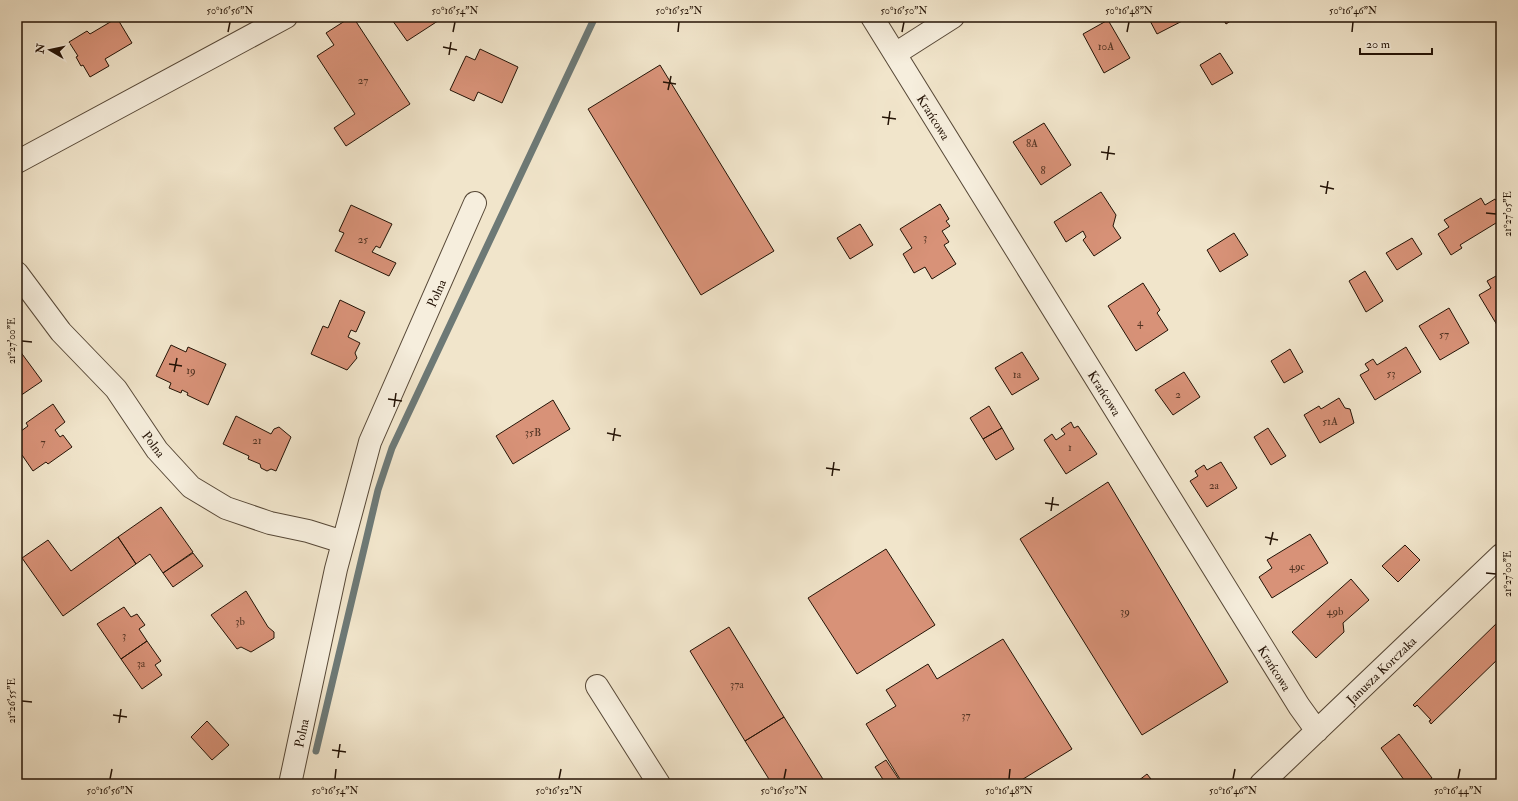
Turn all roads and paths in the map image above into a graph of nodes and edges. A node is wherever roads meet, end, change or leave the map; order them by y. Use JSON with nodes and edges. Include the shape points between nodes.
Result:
{"nodes":[{"id":1,"x":286,"y":17,"type":"edge"},
{"id":2,"x":872,"y":17,"type":"edge"},
{"id":3,"x":953,"y":17,"type":"edge"},
{"id":4,"x":895,"y":54,"type":"junction"},
{"id":5,"x":17,"y":162,"type":"edge"},
{"id":6,"x":475,"y":202,"type":"dead end"},
{"id":7,"x":17,"y":272,"type":"edge"},
{"id":8,"x":343,"y":542,"type":"junction"},
{"id":9,"x":1501,"y":555,"type":"edge"},
{"id":10,"x":597,"y":686,"type":"dead end"},
{"id":11,"x":1317,"y":731,"type":"junction"},
{"id":12,"x":290,"y":784,"type":"edge"},
{"id":13,"x":659,"y":784,"type":"edge"},
{"id":14,"x":1261,"y":784,"type":"edge"}],
"edges":[{"from":1,"to":5,"type":"street"},
{"from":2,"to":4,"type":"street","name":"Krańcowa"},
{"from":3,"to":4,"type":"street"},
{"from":4,"to":11,"type":"street","name":"Krańcowa","via":[[1299,706]]},
{"from":6,"to":8,"type":"street","name":"Polna","via":[[370,442]]},
{"from":7,"to":8,"type":"street","name":"Polna","via":[[61,332],[116,389],[157,450],[191,487],[226,508],[270,523]]},
{"from":8,"to":12,"type":"street","name":"Polna"},
{"from":9,"to":11,"type":"street","name":"Janusza Korczaka"},
{"from":10,"to":13,"type":"street"},
{"from":11,"to":14,"type":"street","name":"Janusza Korczaka"}]}
